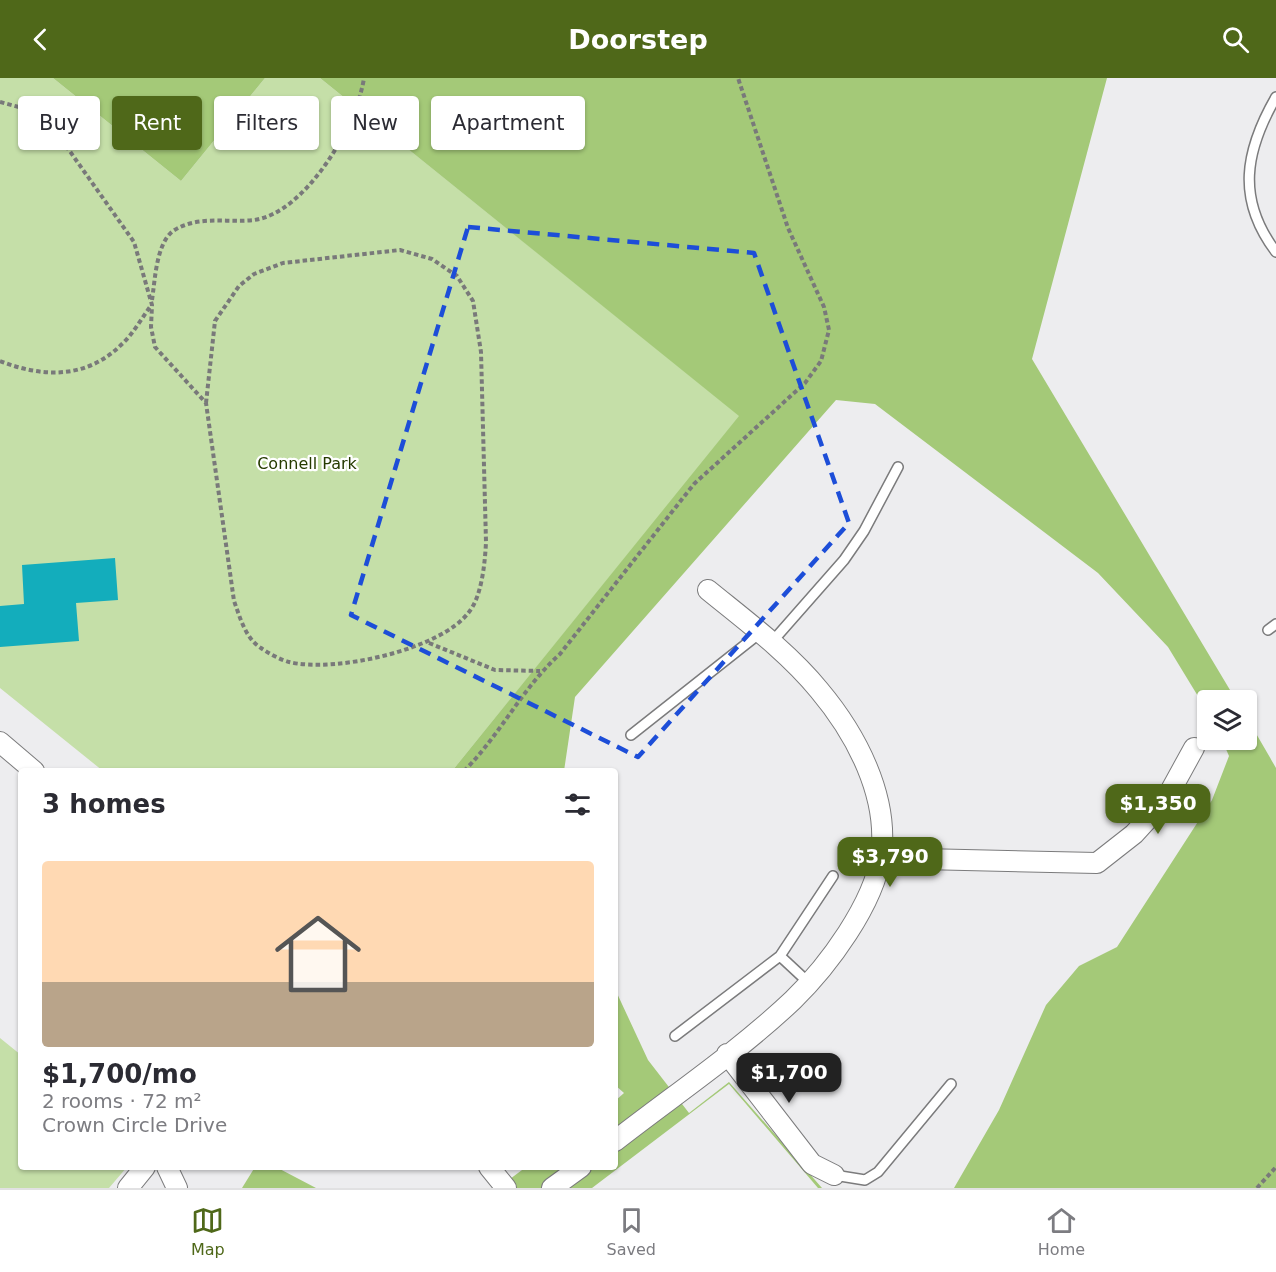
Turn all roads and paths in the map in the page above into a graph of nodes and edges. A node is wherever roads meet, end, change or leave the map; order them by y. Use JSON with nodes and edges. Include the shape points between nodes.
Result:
{"nodes":[{"id":1,"x":363,"y":78,"type":"edge"},
{"id":2,"x":738,"y":78,"type":"edge"},
{"id":3,"x":1276,"y":97,"type":"edge"},
{"id":4,"x":0,"y":102,"type":"edge"},
{"id":5,"x":1276,"y":252,"type":"edge"},
{"id":6,"x":152,"y":305,"type":"junction"},
{"id":7,"x":0,"y":361,"type":"edge"},
{"id":8,"x":206,"y":403,"type":"junction"},
{"id":9,"x":898,"y":467,"type":"dead end"},
{"id":10,"x":708,"y":590,"type":"dead end"},
{"id":11,"x":766,"y":638,"type":"junction"},
{"id":12,"x":428,"y":643,"type":"junction"},
{"id":13,"x":540,"y":671,"type":"junction"},
{"id":14,"x":631,"y":735,"type":"dead end"},
{"id":15,"x":0,"y":742,"type":"edge"},
{"id":16,"x":1194,"y":748,"type":"dead end"},
{"id":17,"x":30,"y":768,"type":"edge"},
{"id":18,"x":467,"y":768,"type":"edge"},
{"id":19,"x":880,"y":858,"type":"junction"},
{"id":20,"x":833,"y":876,"type":"dead end"},
{"id":21,"x":780,"y":956,"type":"junction"},
{"id":22,"x":809,"y":983,"type":"junction"},
{"id":23,"x":675,"y":1036,"type":"dead end"},
{"id":24,"x":728,"y":1054,"type":"junction"},
{"id":25,"x":951,"y":1084,"type":"dead end"},
{"id":26,"x":618,"y":1139,"type":"edge"},
{"id":27,"x":1276,"y":1167,"type":"edge"},
{"id":28,"x":143,"y":1170,"type":"edge"},
{"id":29,"x":169,"y":1170,"type":"edge"},
{"id":30,"x":491,"y":1170,"type":"edge"},
{"id":31,"x":577,"y":1170,"type":"edge"},
{"id":32,"x":834,"y":1175,"type":"joint"},
{"id":33,"x":128,"y":1188,"type":"edge"},
{"id":34,"x":177,"y":1188,"type":"edge"},
{"id":35,"x":506,"y":1188,"type":"edge"},
{"id":36,"x":552,"y":1188,"type":"edge"},
{"id":37,"x":1257,"y":1188,"type":"edge"}],
"edges":[{"from":1,"to":6,"type":"path","via":[[361,94],[342,139],[310,184],[280,211],[256,220],[195,222],[172,232],[158,258]]},
{"from":2,"to":13,"type":"path","via":[[788,228],[824,307],[829,330],[821,361],[805,383],[694,483],[560,654]]},
{"from":3,"to":5,"type":"lane","via":[[1258,129],[1250,174],[1250,192],[1259,223]]},
{"from":4,"to":6,"type":"path","via":[[30,110],[52,126],[134,242]]},
{"from":6,"to":7,"type":"path","via":[[122,345],[93,365],[59,374],[25,371]]},
{"from":6,"to":8,"type":"path","via":[[155,347]]},
{"from":8,"to":12,"type":"path","via":[[234,601],[242,626],[259,647],[289,662],[316,664],[372,658]]},
{"from":8,"to":12,"type":"path","via":[[215,321],[239,286],[254,274],[283,263],[400,250],[432,258],[457,276],[473,302],[481,352],[484,569],[471,611],[452,630]]},
{"from":9,"to":11,"type":"lane","via":[[844,560]]},
{"from":10,"to":11,"type":"street"},
{"from":11,"to":14,"type":"lane"},
{"from":11,"to":19,"type":"street","via":[[819,689],[856,743],[878,805]]},
{"from":12,"to":13,"type":"path","via":[[495,670]]},
{"from":13,"to":18,"type":"path","via":[[488,747]]},
{"from":15,"to":17,"type":"street"},
{"from":16,"to":19,"type":"street","via":[[1166,799],[1134,834],[1097,863]]},
{"from":19,"to":22,"type":"street","via":[[847,934]]},
{"from":20,"to":21,"type":"lane"},
{"from":21,"to":22,"type":"lane"},
{"from":21,"to":23,"type":"lane"},
{"from":22,"to":24,"type":"street","via":[[768,1023]]},
{"from":24,"to":26,"type":"street"},
{"from":24,"to":32,"type":"street","via":[[812,1164]]},
{"from":25,"to":32,"type":"lane","via":[[879,1172],[865,1180]]},
{"from":27,"to":37,"type":"path"},
{"from":28,"to":33,"type":"street"},
{"from":29,"to":34,"type":"street"},
{"from":30,"to":35,"type":"street"},
{"from":31,"to":36,"type":"street"}]}
